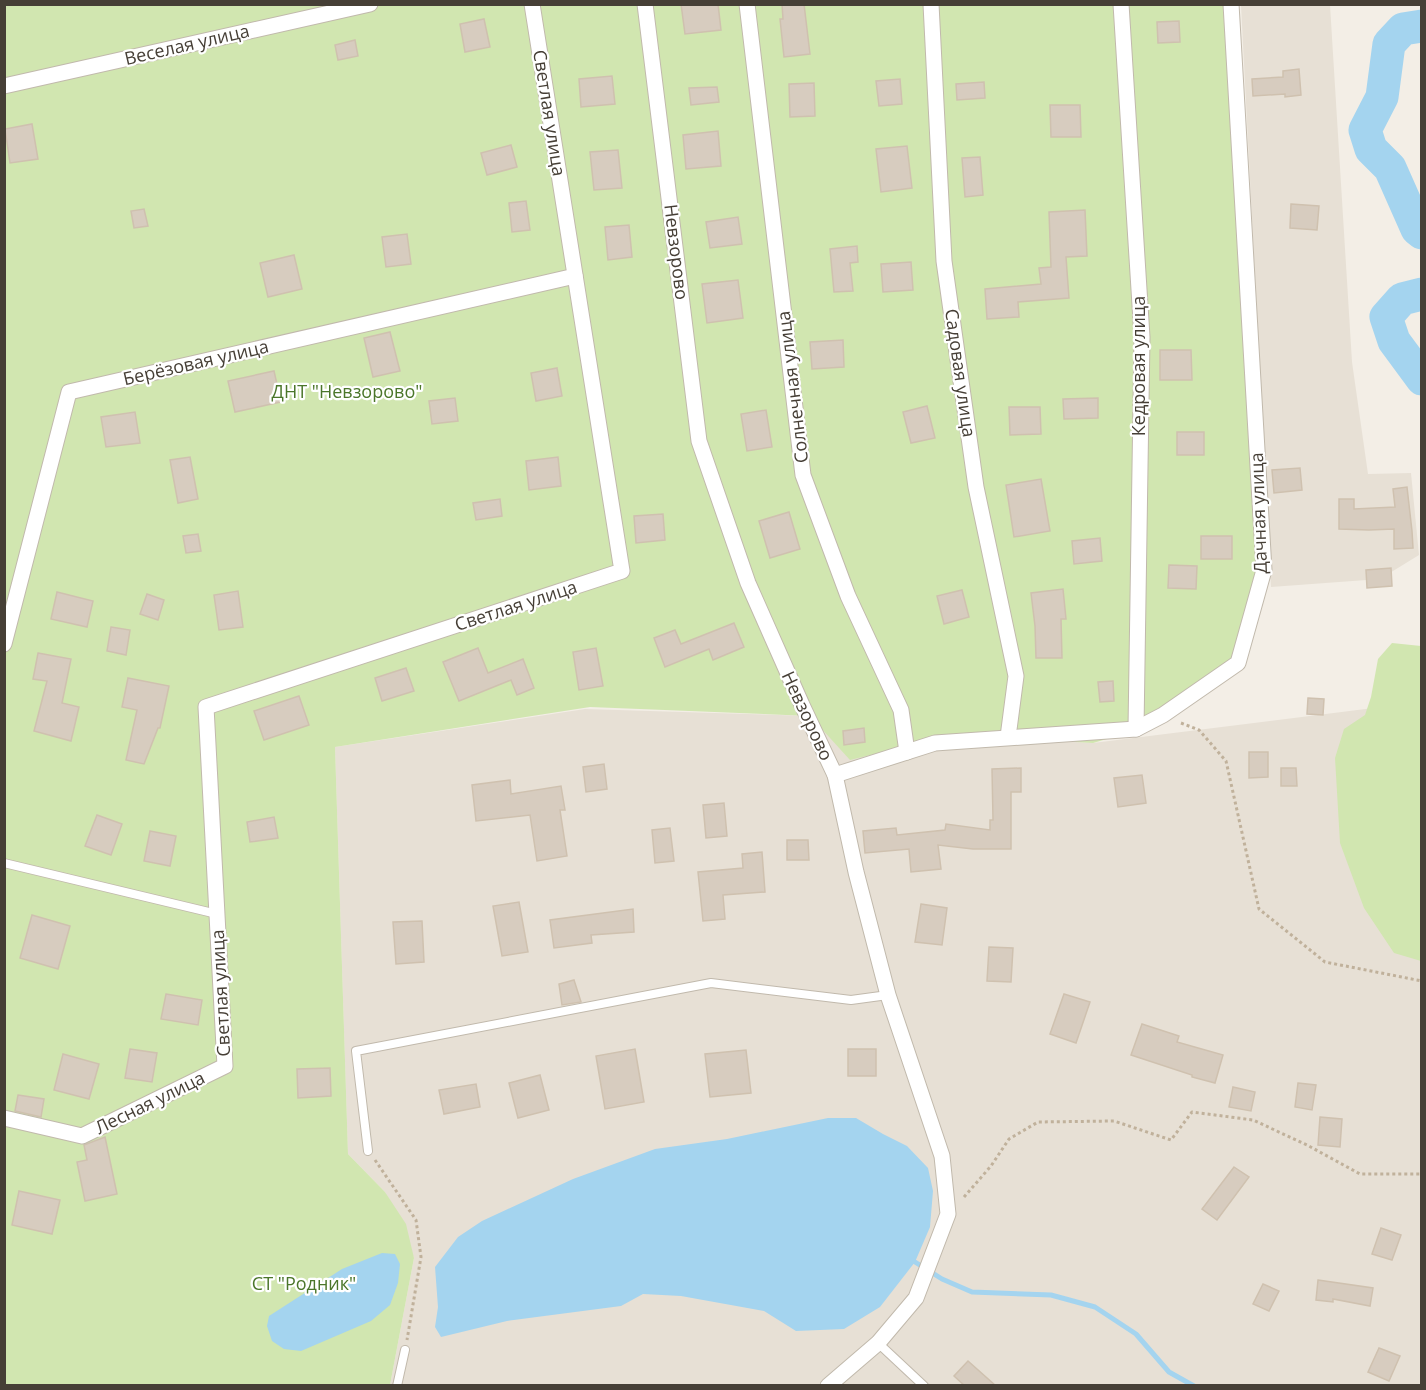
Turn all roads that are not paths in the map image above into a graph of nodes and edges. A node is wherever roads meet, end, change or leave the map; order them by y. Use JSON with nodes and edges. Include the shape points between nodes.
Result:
{"nodes":[{"id":1,"x":370,"y":4,"type":"edge"},
{"id":2,"x":532,"y":4,"type":"edge"},
{"id":3,"x":645,"y":4,"type":"edge"},
{"id":4,"x":747,"y":4,"type":"edge"},
{"id":5,"x":931,"y":4,"type":"edge"},
{"id":6,"x":1122,"y":4,"type":"edge"},
{"id":7,"x":1231,"y":4,"type":"edge"},
{"id":8,"x":4,"y":86,"type":"edge"},
{"id":9,"x":575,"y":276,"type":"junction"},
{"id":10,"x":4,"y":644,"type":"edge"},
{"id":11,"x":1136,"y":729,"type":"junction"},
{"id":12,"x":1008,"y":737,"type":"junction"},
{"id":13,"x":907,"y":752,"type":"junction"},
{"id":14,"x":835,"y":775,"type":"junction"},
{"id":15,"x":4,"y":864,"type":"edge"},
{"id":16,"x":217,"y":914,"type":"junction"},
{"id":17,"x":888,"y":995,"type":"junction"},
{"id":18,"x":225,"y":1066,"type":"joint"},
{"id":19,"x":4,"y":1118,"type":"edge"},
{"id":20,"x":369,"y":1151,"type":"road end"},
{"id":21,"x":878,"y":1343,"type":"junction"},
{"id":22,"x":405,"y":1350,"type":"road end"},
{"id":23,"x":397,"y":1386,"type":"edge"},
{"id":24,"x":828,"y":1386,"type":"edge"},
{"id":25,"x":924,"y":1386,"type":"edge"}],
"edges":[{"from":1,"to":8,"type":"street","name":"Веселая улица"},
{"from":2,"to":9,"type":"street","name":"Светлая улица"},
{"from":3,"to":14,"type":"street","name":"Невзорово","via":[[699,441],[748,583]]},
{"from":4,"to":13,"type":"street","name":"Солнечная улица","via":[[803,475],[848,596],[901,710]]},
{"from":5,"to":12,"type":"street","name":"Садовая улица","via":[[945,261],[976,487],[1016,676]]},
{"from":6,"to":11,"type":"street","name":"Кедровая улица","via":[[1142,337]]},
{"from":7,"to":11,"type":"street","name":"Дачная улица","via":[[1264,570],[1238,663]]},
{"from":9,"to":10,"type":"street","name":"Берёзовая улица","via":[[69,392]]},
{"from":9,"to":16,"type":"street","name":"Светлая улица","via":[[622,571],[206,707]]},
{"from":11,"to":12,"type":"street","name":"Дачная улица"},
{"from":12,"to":13,"type":"street","name":"Дачная улица","via":[[935,743]]},
{"from":13,"to":14,"type":"street","name":"Дачная улица"},
{"from":14,"to":17,"type":"street","name":"Невзорово"},
{"from":15,"to":16,"type":"lane"},
{"from":16,"to":18,"type":"street","name":"Светлая улица"},
{"from":17,"to":20,"type":"lane","via":[[851,1000],[711,983],[356,1051]]},
{"from":17,"to":21,"type":"street","name":"Невзорово","via":[[942,1156],[948,1214],[916,1298]]},
{"from":18,"to":19,"type":"street","name":"Лесная улица","via":[[82,1136]]},
{"from":21,"to":24,"type":"street","name":"Невзорово"},
{"from":21,"to":25,"type":"lane"},
{"from":22,"to":23,"type":"lane"}]}
